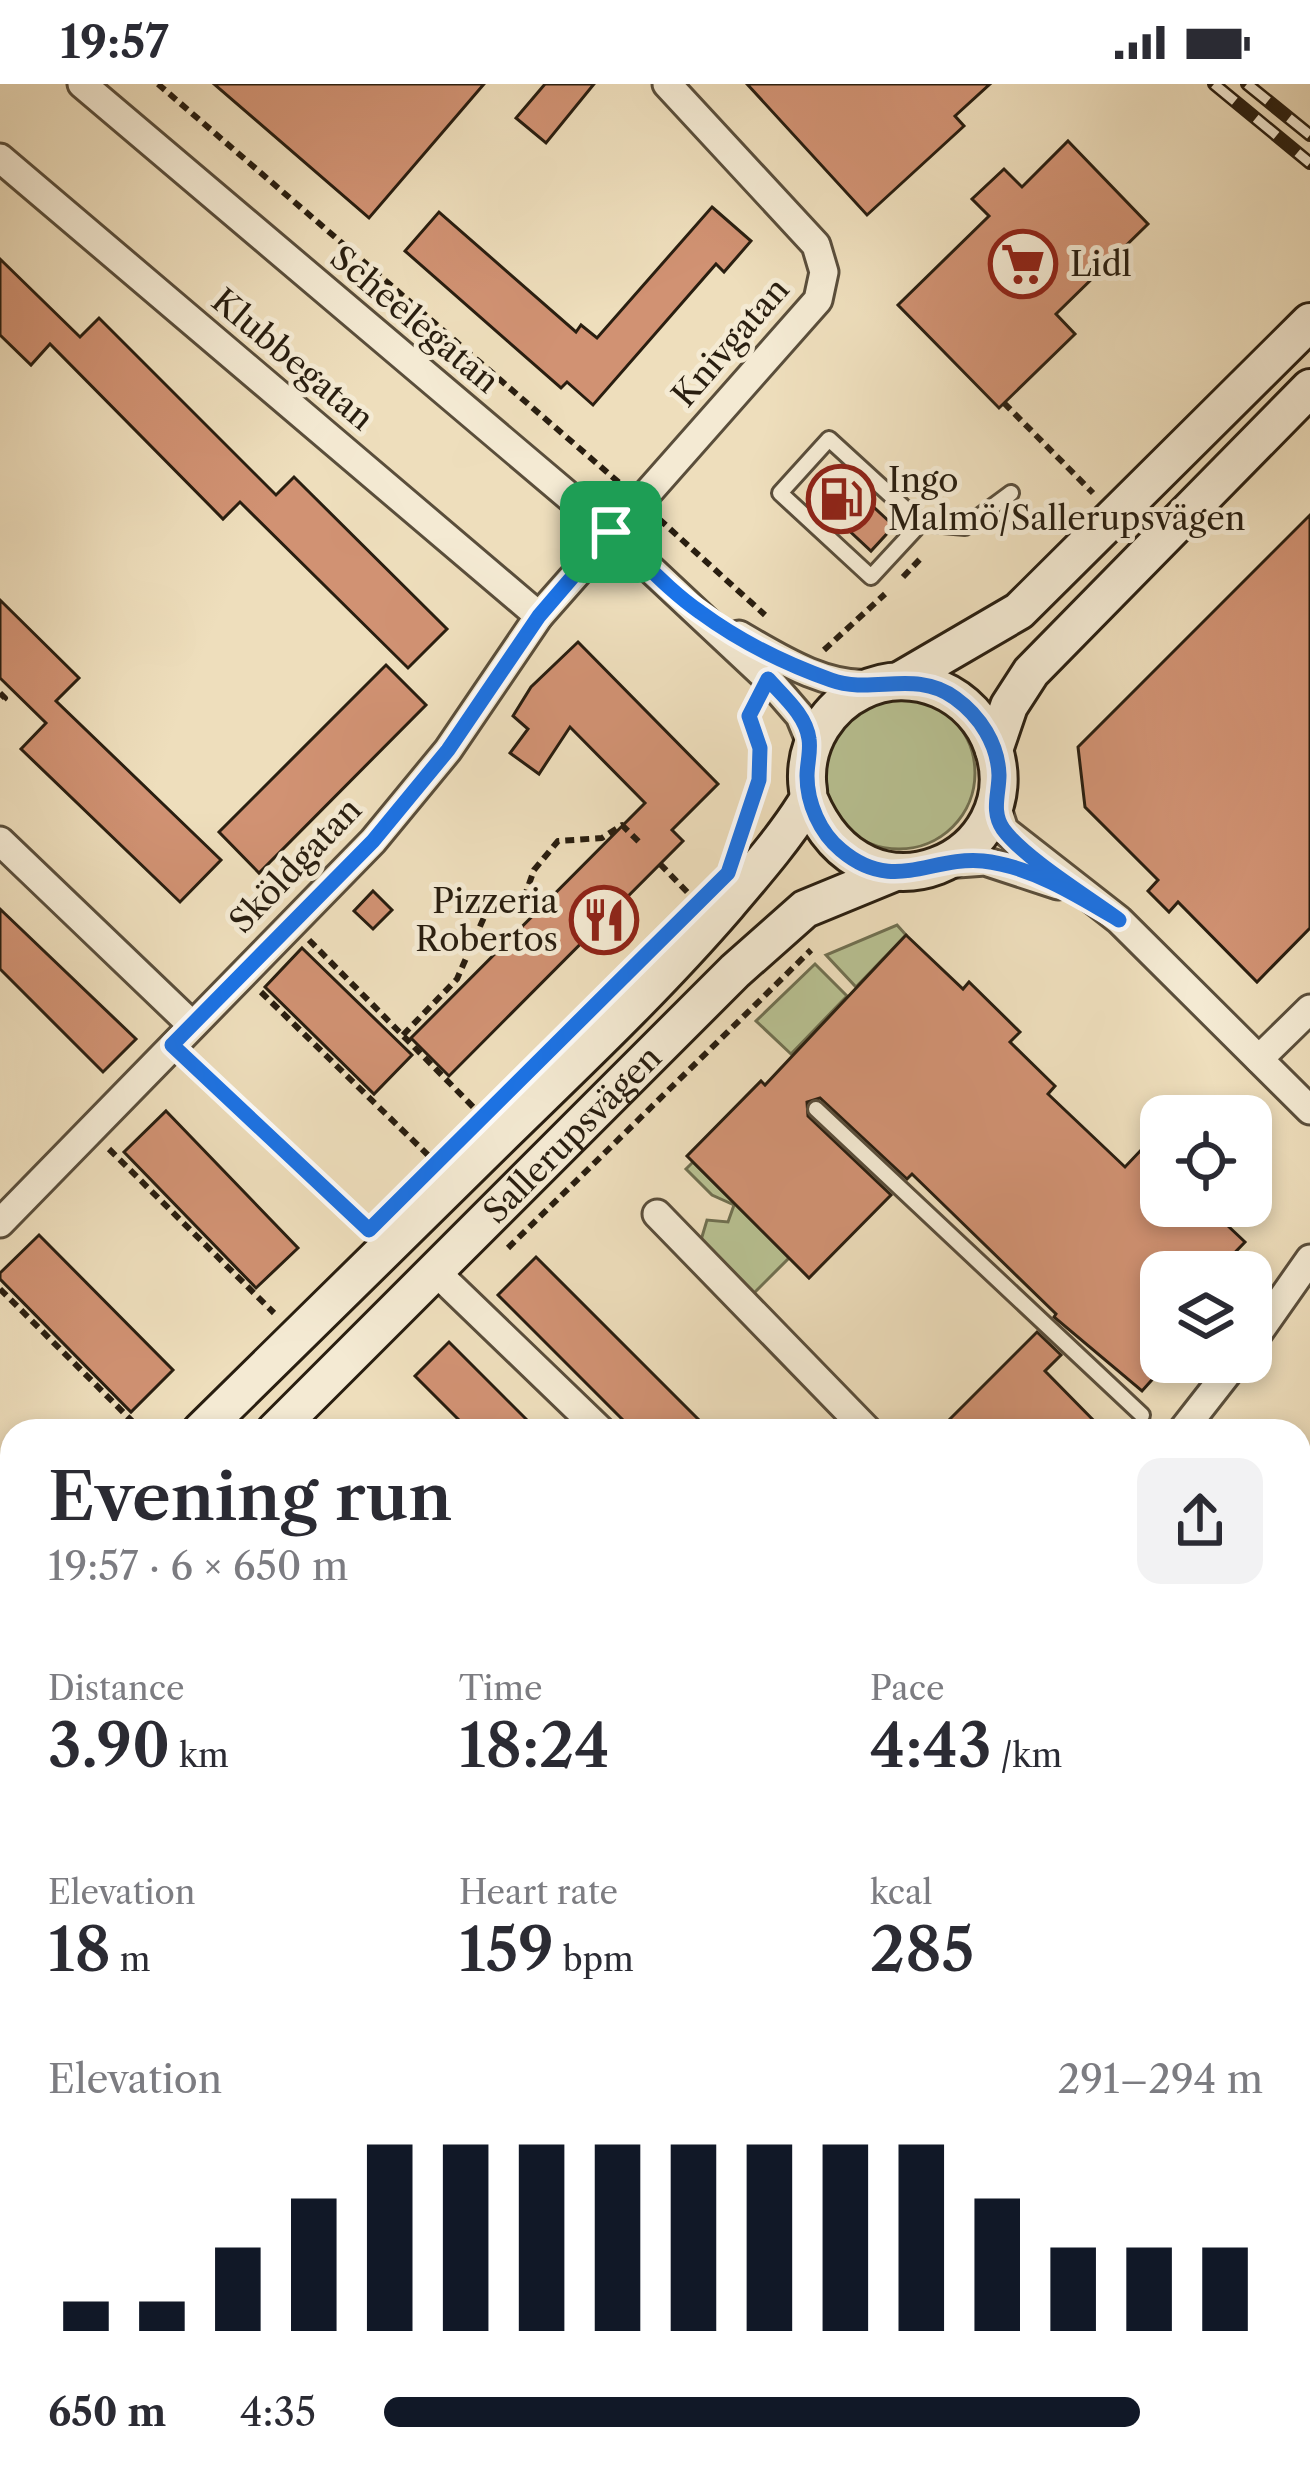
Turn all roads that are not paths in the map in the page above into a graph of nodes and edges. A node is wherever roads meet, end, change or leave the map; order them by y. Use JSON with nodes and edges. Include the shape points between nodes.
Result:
{"nodes":[{"id":1,"x":82,"y":84,"type":"edge"},
{"id":2,"x":667,"y":84,"type":"edge"},
{"id":3,"x":0,"y":158,"type":"edge"},
{"id":4,"x":1310,"y":322,"type":"edge"},
{"id":5,"x":1310,"y":388,"type":"edge"},
{"id":6,"x":1011,"y":493,"type":"dead end"},
{"id":7,"x":920,"y":523,"type":"junction"},
{"id":8,"x":611,"y":532,"type":"junction"},
{"id":9,"x":699,"y":612,"type":"junction"},
{"id":10,"x":539,"y":616,"type":"junction"},
{"id":11,"x":892,"y":682,"type":"junction"},
{"id":12,"x":994,"y":749,"type":"junction"},
{"id":13,"x":808,"y":761,"type":"junction"},
{"id":14,"x":809,"y":799,"type":"junction"},
{"id":15,"x":995,"y":802,"type":"junction"},
{"id":16,"x":0,"y":841,"type":"edge"},
{"id":17,"x":942,"y":865,"type":"junction"},
{"id":18,"x":895,"y":872,"type":"junction"},
{"id":19,"x":1119,"y":920,"type":"junction"},
{"id":20,"x":1310,"y":1009,"type":"edge"},
{"id":21,"x":182,"y":1035,"type":"junction"},
{"id":22,"x":1259,"y":1059,"type":"junction"},
{"id":23,"x":815,"y":1109,"type":"dead end"},
{"id":24,"x":1310,"y":1110,"type":"edge"},
{"id":25,"x":657,"y":1214,"type":"dead end"},
{"id":26,"x":0,"y":1222,"type":"edge"},
{"id":27,"x":1310,"y":1258,"type":"edge"},
{"id":28,"x":447,"y":1283,"type":"junction"},
{"id":29,"x":1272,"y":1313,"type":"edge"},
{"id":30,"x":1220,"y":1383,"type":"edge"},
{"id":31,"x":1142,"y":1415,"type":"dead end"},
{"id":32,"x":213,"y":1419,"type":"edge"},
{"id":33,"x":289,"y":1419,"type":"edge"},
{"id":34,"x":589,"y":1419,"type":"edge"},
{"id":35,"x":856,"y":1419,"type":"edge"},
{"id":36,"x":1191,"y":1419,"type":"edge"}],
"edges":[{"from":1,"to":8,"type":"street","name":"Scheelegatan"},
{"from":2,"to":8,"type":"street","name":"Knivgatan","via":[[815,245],[824,272],[818,300]]},
{"from":3,"to":10,"type":"street","name":"Klubbegatan"},
{"from":4,"to":11,"type":"main road","via":[[1019,611]]},
{"from":5,"to":12,"type":"main road","via":[[1030,672]]},
{"from":6,"to":7,"type":"lane","via":[[965,527]]},
{"from":7,"to":7,"type":"lane","via":[[830,439],[780,493],[871,577]]},
{"from":8,"to":9,"type":"street","name":"Scheelegatan"},
{"from":8,"to":10,"type":"street","name":"Sköldgatan"},
{"from":9,"to":11,"type":"street","name":"Scheelegatan","via":[[835,682]]},
{"from":9,"to":13,"type":"street","name":"Scheelegatan","via":[[800,716]]},
{"from":10,"to":21,"type":"street","name":"Sköldgatan","via":[[448,750],[373,841]]},
{"from":11,"to":12,"type":"main road","via":[[948,692],[976,717]]},
{"from":11,"to":13,"type":"main road","via":[[862,690],[826,719]]},
{"from":12,"to":15,"type":"main road"},
{"from":13,"to":14,"type":"main road"},
{"from":14,"to":18,"type":"main road","via":[[840,850]]},
{"from":14,"to":32,"type":"main road","name":"Sallerupsvägen","via":[[677,964]]},
{"from":15,"to":17,"type":"main road","via":[[966,849]]},
{"from":15,"to":19,"type":"street","via":[[1004,830]]},
{"from":16,"to":21,"type":"street"},
{"from":17,"to":18,"type":"main road","name":"Sallerupsvägen"},
{"from":17,"to":19,"type":"street","via":[[985,861],[1031,875]]},
{"from":18,"to":28,"type":"main road","name":"Sallerupsvägen","via":[[805,909],[735,970]]},
{"from":19,"to":22,"type":"street"},
{"from":20,"to":22,"type":"street"},
{"from":21,"to":26,"type":"street","name":"Sköldgatan"},
{"from":22,"to":24,"type":"street"},
{"from":23,"to":31,"type":"lane"},
{"from":25,"to":35,"type":"street"},
{"from":27,"to":29,"type":"street"},
{"from":28,"to":33,"type":"main road","name":"Sallerupsvägen"},
{"from":28,"to":34,"type":"street"},
{"from":30,"to":36,"type":"street"}]}
